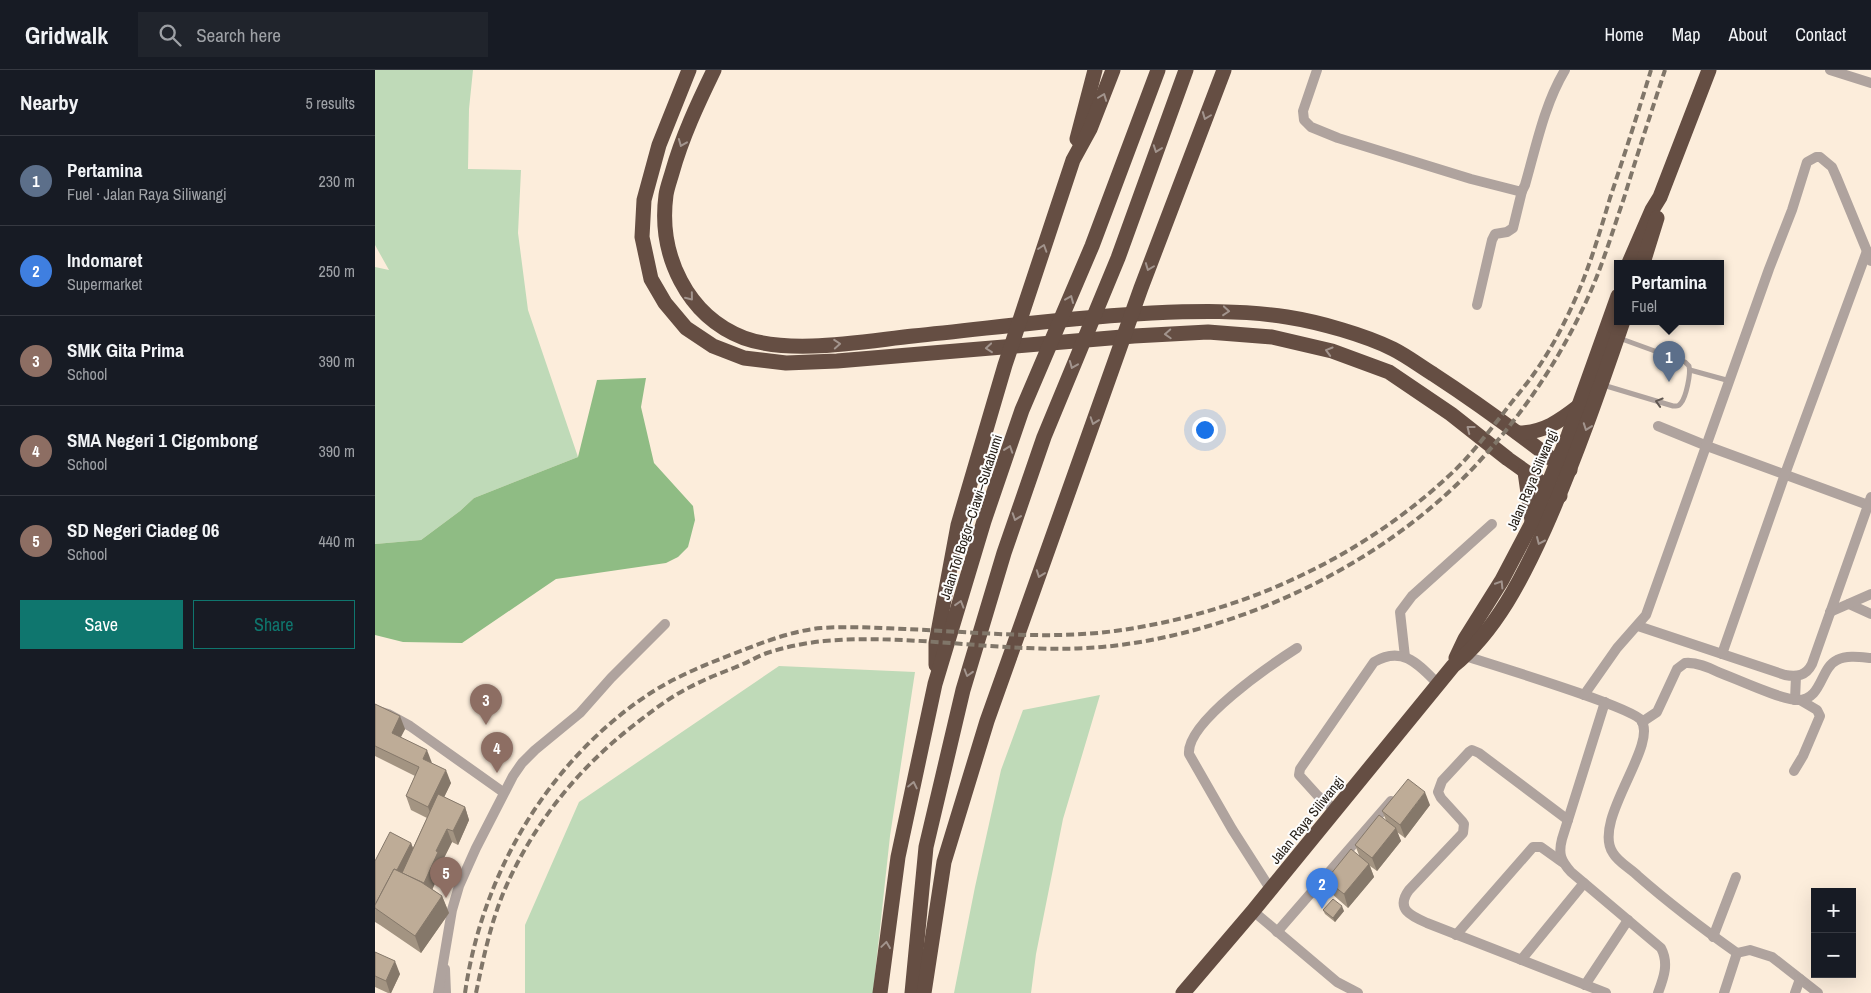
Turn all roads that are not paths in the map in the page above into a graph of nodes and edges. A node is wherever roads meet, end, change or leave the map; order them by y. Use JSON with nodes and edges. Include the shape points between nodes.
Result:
{"nodes":[{"id":1,"x":689,"y":70,"type":"edge"},
{"id":2,"x":714,"y":70,"type":"edge"},
{"id":3,"x":1095,"y":70,"type":"edge"},
{"id":4,"x":1113,"y":70,"type":"edge"},
{"id":5,"x":1158,"y":70,"type":"edge"},
{"id":6,"x":1186,"y":70,"type":"edge"},
{"id":7,"x":1224,"y":70,"type":"edge"},
{"id":8,"x":1317,"y":70,"type":"edge"},
{"id":9,"x":1565,"y":70,"type":"edge"},
{"id":10,"x":1709,"y":70,"type":"edge"},
{"id":11,"x":1830,"y":70,"type":"edge"},
{"id":12,"x":1841,"y":72,"type":"edge"},
{"id":13,"x":1871,"y":83,"type":"edge"},
{"id":14,"x":1073,"y":160,"type":"junction"},
{"id":15,"x":1522,"y":191,"type":"junction"},
{"id":16,"x":1660,"y":197,"type":"junction"},
{"id":17,"x":1869,"y":256,"type":"edge"},
{"id":18,"x":1630,"y":260,"type":"edge"},
{"id":19,"x":1644,"y":260,"type":"edge"},
{"id":20,"x":1477,"y":305,"type":"dead end"},
{"id":21,"x":1614,"y":318,"type":"edge"},
{"id":22,"x":1620,"y":325,"type":"edge"},
{"id":23,"x":1611,"y":335,"type":"junction"},
{"id":24,"x":1690,"y":370,"type":"junction"},
{"id":25,"x":1730,"y":381,"type":"junction"},
{"id":26,"x":1595,"y":383,"type":"junction"},
{"id":27,"x":1579,"y":406,"type":"junction"},
{"id":28,"x":1658,"y":426,"type":"dead end"},
{"id":29,"x":1519,"y":434,"type":"junction"},
{"id":30,"x":1707,"y":446,"type":"junction"},
{"id":31,"x":1564,"y":466,"type":"junction"},
{"id":32,"x":1525,"y":472,"type":"junction"},
{"id":33,"x":1785,"y":474,"type":"junction"},
{"id":34,"x":1553,"y":492,"type":"junction"},
{"id":35,"x":1870,"y":502,"type":"edge"},
{"id":36,"x":1532,"y":523,"type":"junction"},
{"id":37,"x":1492,"y":524,"type":"dead end"},
{"id":38,"x":1871,"y":594,"type":"edge"},
{"id":39,"x":1849,"y":604,"type":"junction"},
{"id":40,"x":1830,"y":612,"type":"junction"},
{"id":41,"x":1871,"y":614,"type":"edge"},
{"id":42,"x":665,"y":624,"type":"dead end"},
{"id":43,"x":1638,"y":626,"type":"junction"},
{"id":44,"x":1297,"y":648,"type":"dead end"},
{"id":45,"x":1722,"y":654,"type":"junction"},
{"id":46,"x":1405,"y":657,"type":"junction"},
{"id":47,"x":1871,"y":658,"type":"edge"},
{"id":48,"x":1458,"y":659,"type":"junction"},
{"id":49,"x":1796,"y":676,"type":"junction"},
{"id":50,"x":935,"y":684,"type":"junction"},
{"id":51,"x":1438,"y":684,"type":"junction"},
{"id":52,"x":1584,"y":696,"type":"junction"},
{"id":53,"x":1798,"y":700,"type":"junction"},
{"id":54,"x":1605,"y":702,"type":"junction"},
{"id":55,"x":375,"y":710,"type":"edge"},
{"id":56,"x":1642,"y":722,"type":"junction"},
{"id":57,"x":1794,"y":771,"type":"dead end"},
{"id":58,"x":1400,"y":791,"type":"edge"},
{"id":59,"x":503,"y":792,"type":"junction"},
{"id":60,"x":1336,"y":810,"type":"junction"},
{"id":61,"x":1568,"y":820,"type":"junction"},
{"id":62,"x":1563,"y":862,"type":"junction"},
{"id":63,"x":1736,"y":877,"type":"dead end"},
{"id":64,"x":1584,"y":883,"type":"junction"},
{"id":65,"x":1271,"y":890,"type":"junction"},
{"id":66,"x":1253,"y":911,"type":"junction"},
{"id":67,"x":1627,"y":920,"type":"junction"},
{"id":68,"x":1277,"y":932,"type":"junction"},
{"id":69,"x":1456,"y":935,"type":"junction"},
{"id":70,"x":1713,"y":937,"type":"junction"},
{"id":71,"x":1737,"y":954,"type":"junction"},
{"id":72,"x":444,"y":955,"type":"junction"},
{"id":73,"x":1521,"y":960,"type":"junction"},
{"id":74,"x":1800,"y":979,"type":"junction"},
{"id":75,"x":1585,"y":985,"type":"junction"},
{"id":76,"x":1190,"y":990,"type":"edge"},
{"id":77,"x":1354,"y":992,"type":"edge"},
{"id":78,"x":437,"y":993,"type":"edge"},
{"id":79,"x":446,"y":993,"type":"edge"},
{"id":80,"x":880,"y":993,"type":"edge"},
{"id":81,"x":912,"y":993,"type":"edge"},
{"id":82,"x":924,"y":993,"type":"edge"},
{"id":83,"x":1605,"y":993,"type":"edge"},
{"id":84,"x":1658,"y":993,"type":"edge"},
{"id":85,"x":1724,"y":993,"type":"edge"},
{"id":86,"x":1795,"y":993,"type":"edge"},
{"id":87,"x":1818,"y":993,"type":"edge"}],
"edges":[{"from":32,"to":1,"type":"highway","one_way":true,"via":[[1451,414],[1389,372],[1331,352],[1272,337],[1208,332],[1133,336],[786,363],[744,358],[713,346],[687,328],[665,303],[651,279],[642,237],[644,200],[659,145]]},
{"from":2,"to":29,"type":"highway","one_way":true,"via":[[677,158],[666,195],[665,230],[672,262],[685,290],[702,312],[745,338],[790,346],[838,344],[1111,315],[1215,310],[1287,317],[1339,329],[1393,349]]},
{"from":3,"to":14,"type":"highway"},
{"from":14,"to":4,"type":"highway","one_way":true,"via":[[1090,129]]},
{"from":50,"to":5,"type":"highway","name":"Jalan Tol Bogor–Ciawi–Sukabumi","one_way":true,"via":[[984,521],[1022,410],[1092,246]]},
{"from":6,"to":81,"type":"highway","one_way":true,"via":[[1118,258],[1044,437],[1003,553],[963,690],[926,847]]},
{"from":7,"to":82,"type":"highway","one_way":true,"via":[[1141,288],[987,721],[945,862]]},
{"from":8,"to":15,"type":"street","via":[[1303,111],[1304,120],[1311,127],[1471,179]]},
{"from":9,"to":15,"type":"street","via":[[1547,110]]},
{"from":10,"to":16,"type":"highway"},
{"from":11,"to":12,"type":"street"},
{"from":12,"to":13,"type":"street"},
{"from":50,"to":14,"type":"highway","one_way":true,"via":[[936,643],[958,525],[1005,365]]},
{"from":15,"to":20,"type":"street","via":[[1513,228],[1495,234],[1491,240]]},
{"from":16,"to":18,"type":"highway"},
{"from":16,"to":19,"type":"highway","via":[[1655,228]]},
{"from":17,"to":25,"type":"street","via":[[1831,168],[1819,157],[1811,158]]},
{"from":17,"to":33,"type":"street"},
{"from":21,"to":23,"type":"highway","name":"Jalan Raya Siliwangi"},
{"from":22,"to":23,"type":"highway","name":"Jalan Raya Siliwangi"},
{"from":23,"to":24,"type":"lane","via":[[1685,362]]},
{"from":23,"to":26,"type":"highway","name":"Jalan Raya Siliwangi"},
{"from":24,"to":25,"type":"lane"},
{"from":24,"to":26,"type":"lane","one_way":true,"via":[[1682,402],[1678,406]]},
{"from":25,"to":30,"type":"street"},
{"from":26,"to":27,"type":"highway","name":"Jalan Raya Siliwangi"},
{"from":26,"to":31,"type":"highway","name":"Jalan Raya Siliwangi","one_way":true},
{"from":27,"to":29,"type":"highway","via":[[1549,427]]},
{"from":27,"to":31,"type":"highway","name":"Jalan Raya Siliwangi"},
{"from":28,"to":30,"type":"street"},
{"from":29,"to":31,"type":"highway"},
{"from":30,"to":33,"type":"street"},
{"from":30,"to":43,"type":"street","via":[[1650,606]]},
{"from":31,"to":34,"type":"highway","name":"Jalan Raya Siliwangi"},
{"from":32,"to":34,"type":"highway"},
{"from":32,"to":36,"type":"highway"},
{"from":33,"to":35,"type":"street"},
{"from":33,"to":45,"type":"street"},
{"from":34,"to":36,"type":"highway","name":"Jalan Raya Siliwangi"},
{"from":34,"to":48,"type":"highway","name":"Jalan Raya Siliwangi","one_way":true,"via":[[1535,552],[1512,594],[1486,632]]},
{"from":35,"to":40,"type":"street"},
{"from":48,"to":36,"type":"highway","name":"Jalan Raya Siliwangi","one_way":true},
{"from":37,"to":46,"type":"street","via":[[1402,606]]},
{"from":38,"to":39,"type":"street"},
{"from":39,"to":40,"type":"street"},
{"from":39,"to":41,"type":"street"},
{"from":40,"to":49,"type":"street","via":[[1813,664],[1804,674]]},
{"from":42,"to":59,"type":"street","via":[[580,713],[522,763]]},
{"from":43,"to":45,"type":"street"},
{"from":43,"to":52,"type":"street","via":[[1617,648]]},
{"from":44,"to":65,"type":"street","via":[[1209,715],[1196,732],[1189,749],[1232,829]]},
{"from":45,"to":49,"type":"street"},
{"from":46,"to":51,"type":"street"},
{"from":46,"to":60,"type":"street","via":[[1384,656],[1374,662],[1303,764],[1299,775]]},
{"from":47,"to":53,"type":"street","via":[[1855,656],[1836,660],[1828,667],[1816,690]]},
{"from":48,"to":51,"type":"highway","name":"Jalan Raya Siliwangi"},
{"from":48,"to":52,"type":"street"},
{"from":49,"to":53,"type":"street"},
{"from":80,"to":50,"type":"highway","name":"Jalan Tol Bogor–Ciawi–Sukabumi","one_way":true,"via":[[898,857]]},
{"from":51,"to":60,"type":"highway","name":"Jalan Raya Siliwangi"},
{"from":52,"to":54,"type":"street"},
{"from":53,"to":56,"type":"street","via":[[1703,666],[1685,663],[1677,669],[1657,712]]},
{"from":53,"to":57,"type":"street","via":[[1817,710],[1820,716]]},
{"from":54,"to":56,"type":"street","via":[[1635,715]]},
{"from":54,"to":61,"type":"street"},
{"from":55,"to":59,"type":"street","via":[[410,726]]},
{"from":56,"to":70,"type":"street","via":[[1641,747],[1607,838],[1613,853]]},
{"from":58,"to":68,"type":"street"},
{"from":59,"to":72,"type":"street","via":[[459,886]]},
{"from":60,"to":65,"type":"highway","name":"Jalan Raya Siliwangi"},
{"from":61,"to":62,"type":"street","via":[[1560,853]]},
{"from":61,"to":69,"type":"street","via":[[1475,751],[1460,760],[1442,781],[1438,792],[1464,824],[1463,833],[1409,890],[1404,903],[1412,917]]},
{"from":62,"to":64,"type":"street"},
{"from":62,"to":69,"type":"street","via":[[1541,847],[1533,847]]},
{"from":63,"to":70,"type":"street"},
{"from":64,"to":67,"type":"street"},
{"from":64,"to":73,"type":"street"},
{"from":65,"to":66,"type":"highway","name":"Jalan Raya Siliwangi"},
{"from":66,"to":68,"type":"street"},
{"from":66,"to":76,"type":"highway","name":"Jalan Raya Siliwangi"},
{"from":67,"to":75,"type":"street"},
{"from":67,"to":84,"type":"street","via":[[1665,954],[1666,970]]},
{"from":68,"to":77,"type":"street","via":[[1337,982]]},
{"from":69,"to":73,"type":"street"},
{"from":70,"to":71,"type":"street"},
{"from":71,"to":74,"type":"street","via":[[1750,950],[1764,954]]},
{"from":71,"to":85,"type":"street"},
{"from":72,"to":78,"type":"street"},
{"from":72,"to":79,"type":"street"},
{"from":73,"to":75,"type":"street"},
{"from":74,"to":86,"type":"street"},
{"from":74,"to":87,"type":"street"},
{"from":75,"to":83,"type":"street"}]}
